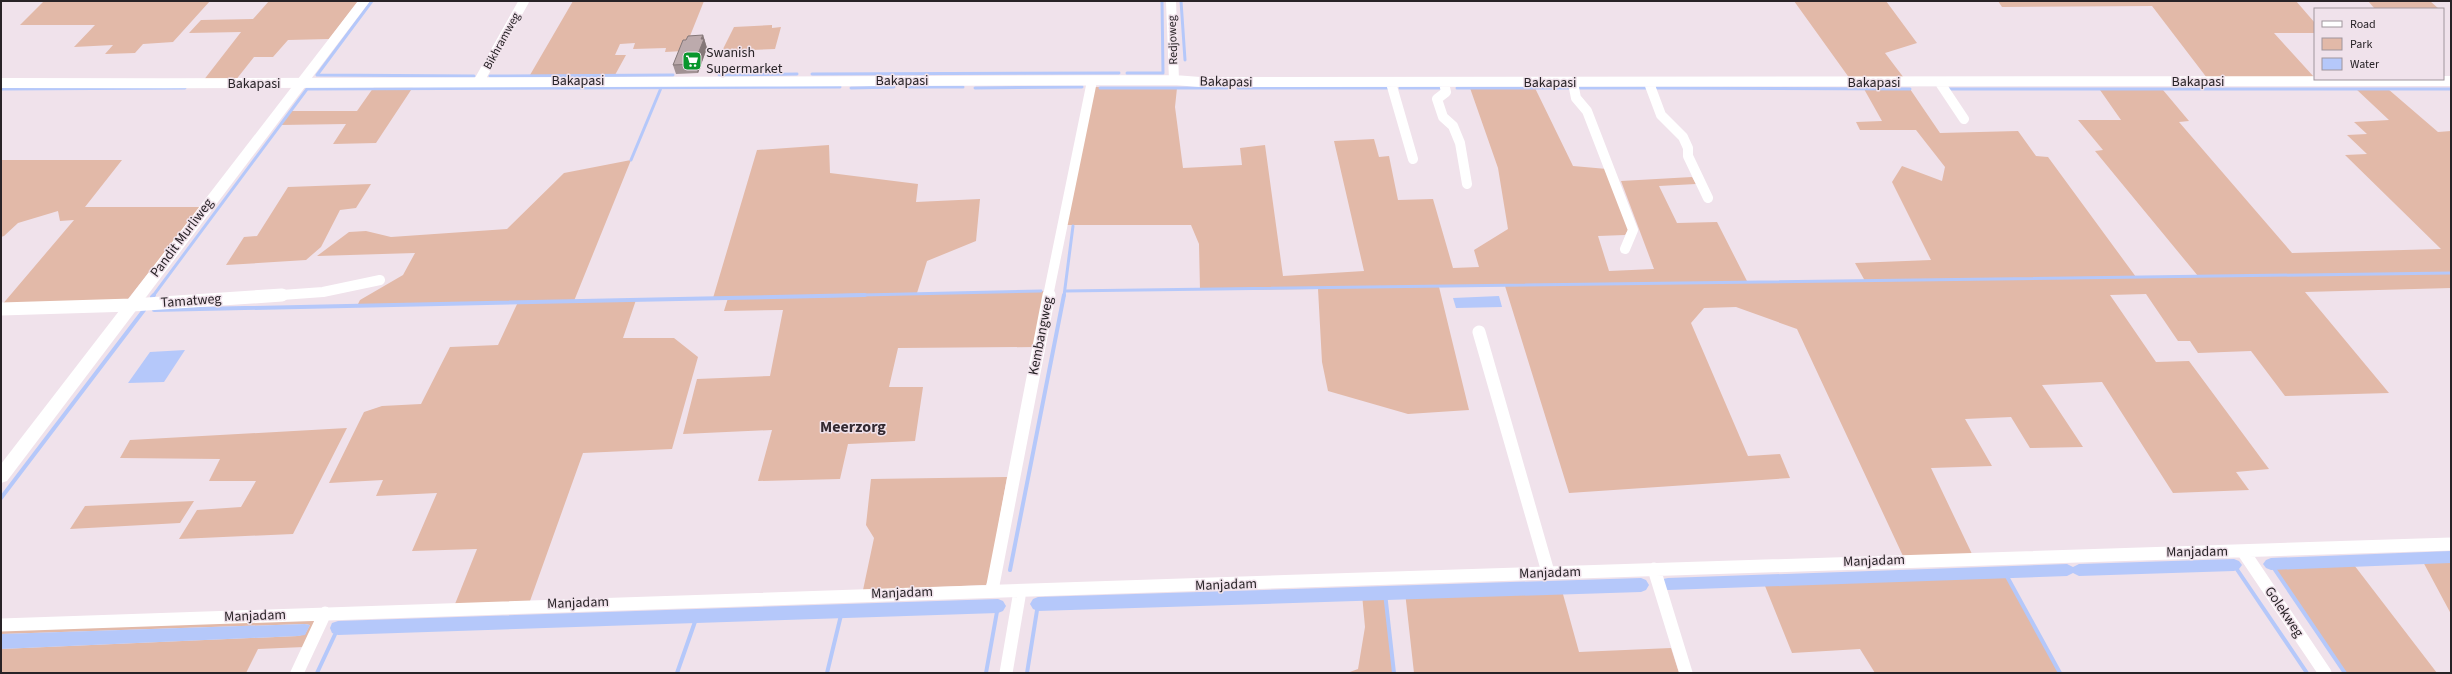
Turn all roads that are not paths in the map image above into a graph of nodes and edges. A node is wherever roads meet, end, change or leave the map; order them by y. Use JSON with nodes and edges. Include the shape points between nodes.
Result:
{"nodes":[{"id":1,"x":364,"y":1,"type":"edge"},
{"id":2,"x":524,"y":1,"type":"edge"},
{"id":3,"x":1171,"y":1,"type":"edge"},
{"id":4,"x":1174,"y":80,"type":"junction"},
{"id":5,"x":479,"y":81,"type":"junction"},
{"id":6,"x":1092,"y":81,"type":"junction"},
{"id":7,"x":2451,"y":81,"type":"edge"},
{"id":8,"x":1940,"y":82,"type":"junction"},
{"id":9,"x":1,"y":83,"type":"edge"},
{"id":10,"x":1391,"y":83,"type":"junction"},
{"id":11,"x":1444,"y":83,"type":"junction"},
{"id":12,"x":1573,"y":83,"type":"junction"},
{"id":13,"x":1649,"y":83,"type":"junction"},
{"id":14,"x":300,"y":84,"type":"junction"},
{"id":15,"x":1964,"y":119,"type":"dead end"},
{"id":16,"x":1413,"y":159,"type":"dead end"},
{"id":17,"x":1467,"y":184,"type":"dead end"},
{"id":18,"x":1708,"y":198,"type":"dead end"},
{"id":19,"x":1625,"y":248,"type":"dead end"},
{"id":20,"x":380,"y":280,"type":"dead end"},
{"id":21,"x":132,"y":305,"type":"junction"},
{"id":22,"x":1,"y":309,"type":"edge"},
{"id":23,"x":1479,"y":332,"type":"dead end"},
{"id":24,"x":1,"y":476,"type":"edge"},
{"id":25,"x":2451,"y":544,"type":"edge"},
{"id":26,"x":2243,"y":551,"type":"junction"},
{"id":27,"x":1654,"y":569,"type":"junction"},
{"id":28,"x":1548,"y":572,"type":"junction"},
{"id":29,"x":992,"y":590,"type":"junction"},
{"id":30,"x":1020,"y":591,"type":"junction"},
{"id":31,"x":325,"y":613,"type":"junction"},
{"id":32,"x":1,"y":625,"type":"edge"},
{"id":33,"x":297,"y":673,"type":"edge"},
{"id":34,"x":1006,"y":673,"type":"edge"},
{"id":35,"x":1686,"y":673,"type":"edge"},
{"id":36,"x":2325,"y":673,"type":"edge"}],
"edges":[{"from":1,"to":14,"type":"street","name":"Pandit Murliweg"},
{"from":2,"to":5,"type":"street","name":"Bikhramweg"},
{"from":3,"to":4,"type":"street","name":"Redjoweg"},
{"from":4,"to":6,"type":"street","name":"Bakapasi"},
{"from":4,"to":10,"type":"street","name":"Bakapasi"},
{"from":5,"to":6,"type":"street","name":"Bakapasi"},
{"from":5,"to":14,"type":"street","name":"Bakapasi"},
{"from":6,"to":29,"type":"street","name":"Kembangweg","via":[[1020,436]]},
{"from":7,"to":8,"type":"street","name":"Bakapasi"},
{"from":8,"to":13,"type":"street","name":"Bakapasi"},
{"from":8,"to":15,"type":"street"},
{"from":9,"to":14,"type":"street","name":"Bakapasi"},
{"from":10,"to":11,"type":"street","name":"Bakapasi"},
{"from":10,"to":16,"type":"street"},
{"from":11,"to":12,"type":"street","name":"Bakapasi"},
{"from":11,"to":17,"type":"street","via":[[1446,92],[1437,99],[1443,117],[1454,126],[1460,143]]},
{"from":12,"to":13,"type":"street","name":"Bakapasi"},
{"from":12,"to":19,"type":"street","via":[[1576,98],[1587,111],[1633,230]]},
{"from":13,"to":18,"type":"street","via":[[1661,115],[1683,137],[1688,148],[1688,156]]},
{"from":14,"to":21,"type":"street","name":"Pandit Murliweg"},
{"from":20,"to":21,"type":"street","name":"Tamatweg","via":[[323,292]]},
{"from":21,"to":22,"type":"street","name":"Tamatweg"},
{"from":21,"to":24,"type":"street","name":"Pandit Murliweg"},
{"from":23,"to":28,"type":"street"},
{"from":25,"to":26,"type":"street","name":"Manjadam"},
{"from":26,"to":27,"type":"street","name":"Manjadam"},
{"from":26,"to":36,"type":"street","name":"Golekweg"},
{"from":27,"to":28,"type":"street","name":"Manjadam"},
{"from":27,"to":35,"type":"street"},
{"from":28,"to":30,"type":"street","name":"Manjadam"},
{"from":29,"to":30,"type":"street","name":"Manjadam"},
{"from":29,"to":31,"type":"street","name":"Manjadam"},
{"from":30,"to":34,"type":"street"},
{"from":31,"to":32,"type":"street","name":"Manjadam"},
{"from":31,"to":33,"type":"street"}]}
